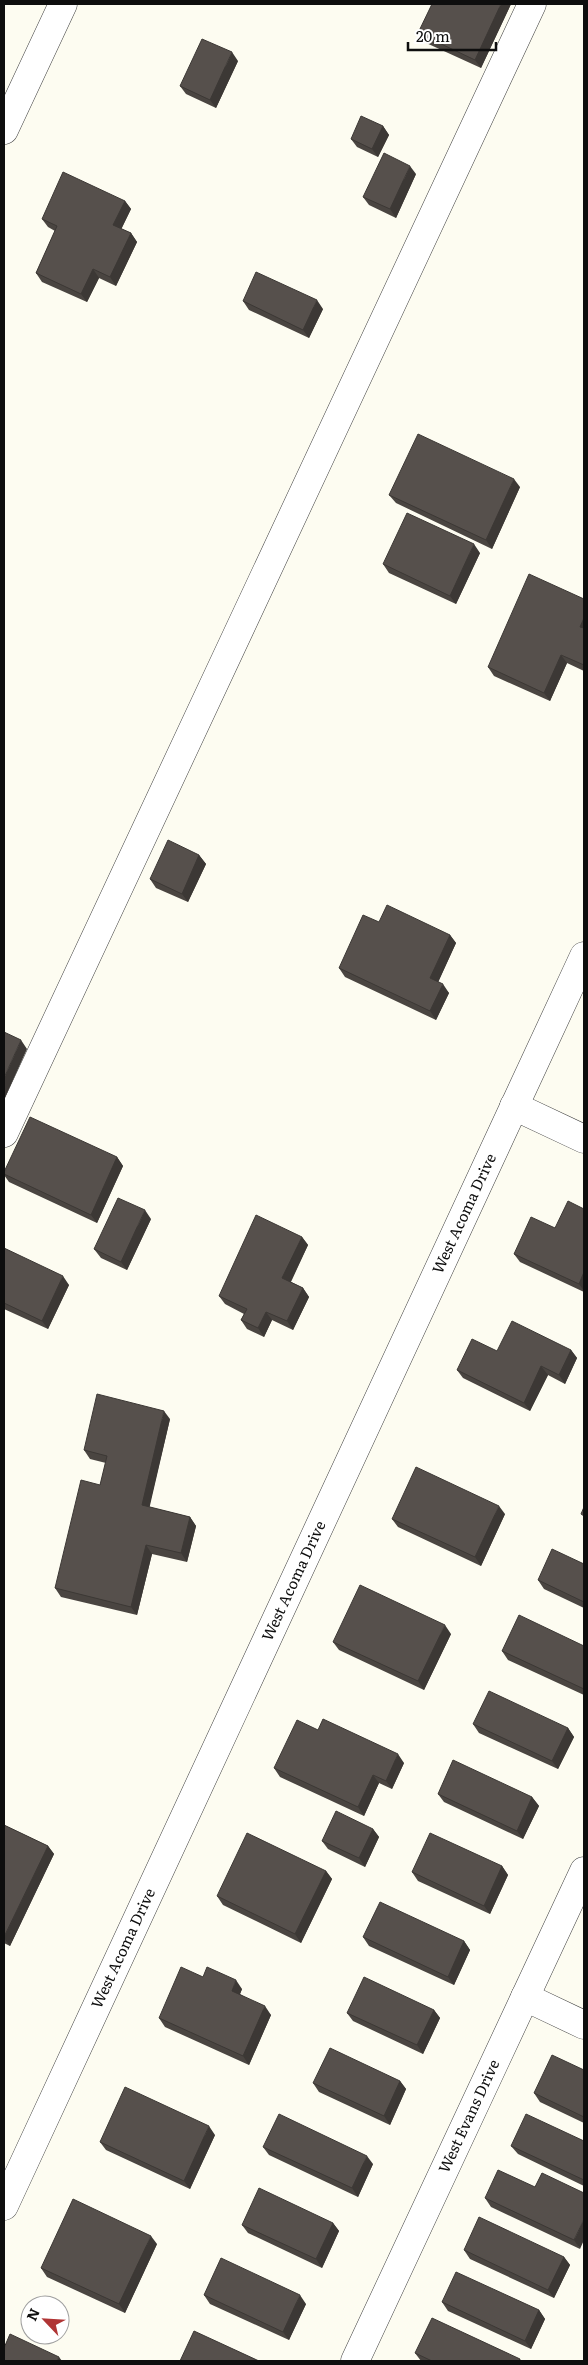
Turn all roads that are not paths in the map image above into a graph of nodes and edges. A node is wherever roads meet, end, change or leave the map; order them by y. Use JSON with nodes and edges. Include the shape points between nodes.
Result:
{"nodes":[{"id":1,"x":63,"y":4,"type":"edge"},
{"id":2,"x":532,"y":4,"type":"edge"},
{"id":3,"x":4,"y":130,"type":"edge"},
{"id":4,"x":584,"y":956,"type":"edge"},
{"id":5,"x":514,"y":1106,"type":"junction"},
{"id":6,"x":4,"y":1133,"type":"edge"},
{"id":7,"x":584,"y":1139,"type":"edge"},
{"id":8,"x":584,"y":1870,"type":"edge"},
{"id":9,"x":526,"y":1997,"type":"junction"},
{"id":10,"x":584,"y":2025,"type":"edge"},
{"id":11,"x":4,"y":2206,"type":"edge"},
{"id":12,"x":355,"y":2361,"type":"edge"}],
"edges":[{"from":1,"to":3,"type":"street"},
{"from":2,"to":6,"type":"street"},
{"from":4,"to":5,"type":"street","name":"West Acoma Drive"},
{"from":5,"to":7,"type":"street"},
{"from":5,"to":11,"type":"street","name":"West Acoma Drive"},
{"from":8,"to":9,"type":"street","name":"West Evans Drive"},
{"from":9,"to":10,"type":"street"},
{"from":9,"to":12,"type":"street","name":"West Evans Drive"}]}
